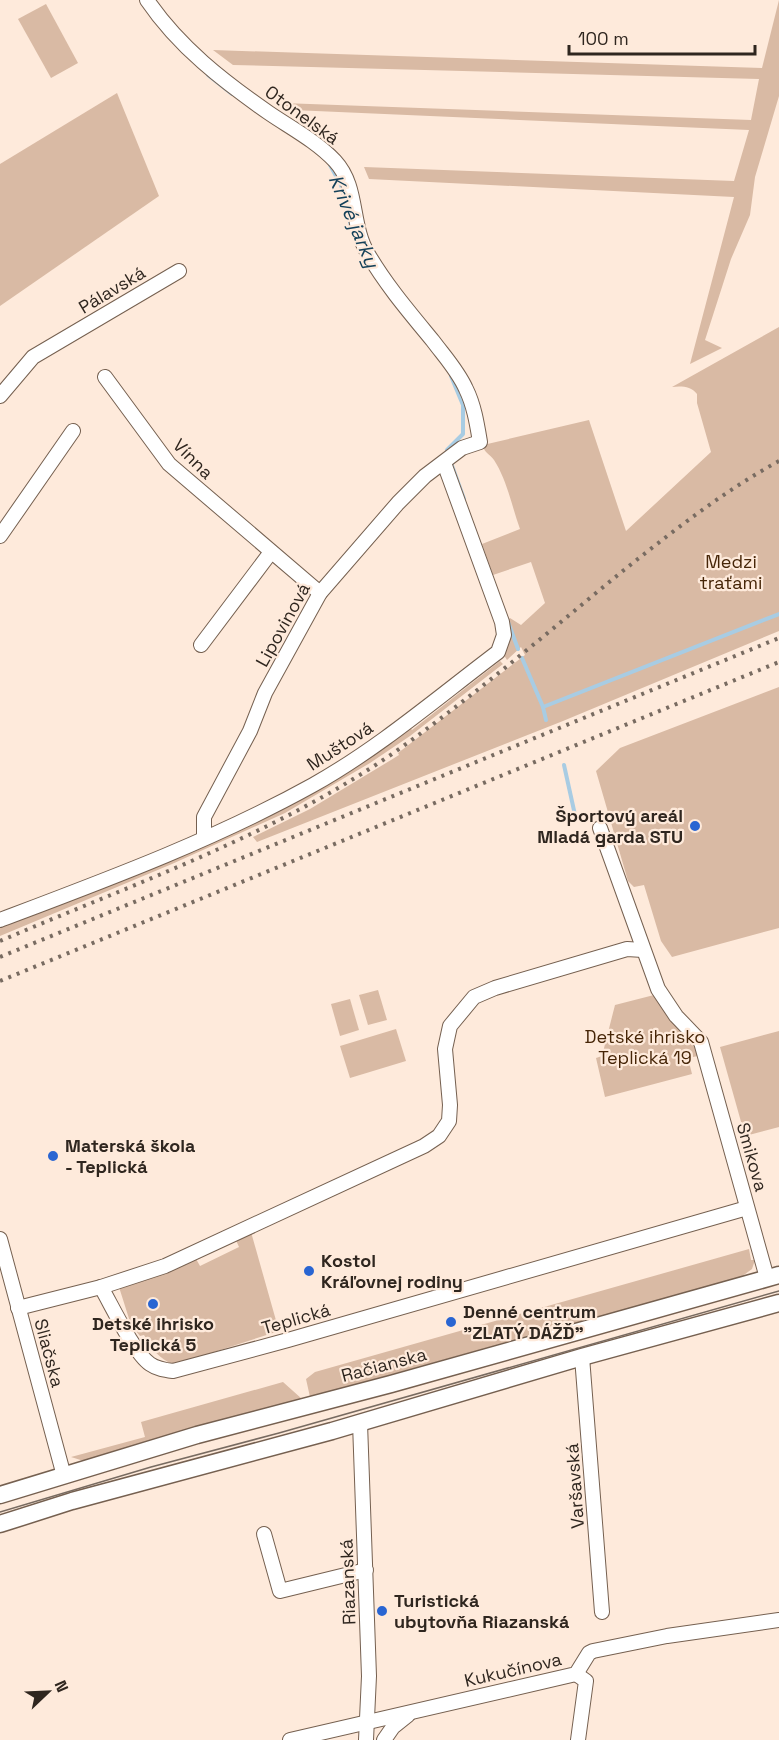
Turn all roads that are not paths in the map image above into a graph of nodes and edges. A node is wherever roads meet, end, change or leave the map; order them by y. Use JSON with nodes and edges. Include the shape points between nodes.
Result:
{"nodes":[{"id":1,"x":147,"y":0,"type":"edge"},
{"id":2,"x":179,"y":270,"type":"dead end"},
{"id":3,"x":105,"y":377,"type":"dead end"},
{"id":4,"x":0,"y":396,"type":"edge"},
{"id":5,"x":74,"y":430,"type":"dead end"},
{"id":6,"x":480,"y":442,"type":"joint"},
{"id":7,"x":444,"y":463,"type":"junction"},
{"id":8,"x":0,"y":536,"type":"edge"},
{"id":9,"x":271,"y":552,"type":"junction"},
{"id":10,"x":320,"y":593,"type":"junction"},
{"id":11,"x":201,"y":645,"type":"dead end"},
{"id":12,"x":600,"y":828,"type":"dead end"},
{"id":13,"x":204,"y":837,"type":"junction"},
{"id":14,"x":0,"y":920,"type":"edge"},
{"id":15,"x":642,"y":950,"type":"junction"},
{"id":16,"x":747,"y":1208,"type":"junction"},
{"id":17,"x":0,"y":1239,"type":"edge"},
{"id":18,"x":773,"y":1276,"type":"edge"},
{"id":19,"x":101,"y":1287,"type":"junction"},
{"id":20,"x":779,"y":1304,"type":"edge"},
{"id":21,"x":18,"y":1308,"type":"junction"},
{"id":22,"x":582,"y":1357,"type":"junction"},
{"id":23,"x":360,"y":1423,"type":"junction"},
{"id":24,"x":64,"y":1476,"type":"junction"},
{"id":25,"x":0,"y":1495,"type":"edge"},
{"id":26,"x":0,"y":1524,"type":"edge"},
{"id":27,"x":264,"y":1534,"type":"dead end"},
{"id":28,"x":366,"y":1570,"type":"junction"},
{"id":29,"x":602,"y":1612,"type":"dead end"},
{"id":30,"x":779,"y":1620,"type":"edge"},
{"id":31,"x":576,"y":1674,"type":"junction"},
{"id":32,"x":414,"y":1711,"type":"junction"},
{"id":33,"x":367,"y":1723,"type":"junction"},
{"id":34,"x":316,"y":1734,"type":"junction"},
{"id":35,"x":290,"y":1740,"type":"edge"},
{"id":36,"x":335,"y":1740,"type":"edge"},
{"id":37,"x":366,"y":1740,"type":"edge"},
{"id":38,"x":384,"y":1740,"type":"edge"},
{"id":39,"x":578,"y":1740,"type":"edge"}],
"edges":[{"from":1,"to":6,"type":"street","name":"Otonelská","via":[[168,30],[195,56],[336,162],[349,182],[357,229],[366,252],[455,368],[467,391]]},
{"from":2,"to":4,"type":"street","name":"Pálavská","via":[[33,357]]},
{"from":3,"to":9,"type":"street","name":"Vínna","via":[[169,464]]},
{"from":5,"to":8,"type":"street"},
{"from":6,"to":7,"type":"street","name":"Lipovinová","via":[[462,448]]},
{"from":7,"to":10,"type":"street","name":"Lipovinová","via":[[424,476],[398,503]]},
{"from":7,"to":13,"type":"street","name":"Muštová","via":[[502,622],[504,635],[498,652],[338,770],[265,810]]},
{"from":9,"to":10,"type":"street","name":"Vínna"},
{"from":9,"to":11,"type":"street"},
{"from":10,"to":13,"type":"street","name":"Lipovinová","via":[[204,817]]},
{"from":12,"to":15,"type":"street","name":"Smikova"},
{"from":13,"to":14,"type":"street","name":"Muštová","via":[[110,879]]},
{"from":15,"to":16,"type":"street","name":"Smikova","via":[[658,989],[676,1016],[701,1042]]},
{"from":15,"to":19,"type":"street","via":[[627,949],[474,997],[450,1026],[445,1049],[449,1121],[439,1136],[424,1146],[165,1266]]},
{"from":16,"to":18,"type":"street","name":"Smikova"},
{"from":16,"to":19,"type":"street","name":"Teplická","via":[[173,1371],[150,1364],[140,1354]]},
{"from":17,"to":21,"type":"street","name":"Sliačska"},
{"from":18,"to":24,"type":"main road","name":"Račianska","via":[[197,1435]]},
{"from":19,"to":21,"type":"street"},
{"from":20,"to":22,"type":"main road"},
{"from":21,"to":24,"type":"street","name":"Sliačska"},
{"from":22,"to":23,"type":"main road"},
{"from":22,"to":29,"type":"street","name":"Varšavská"},
{"from":23,"to":26,"type":"main road"},
{"from":23,"to":28,"type":"street","name":"Riazanská"},
{"from":24,"to":25,"type":"main road","name":"Račianska"},
{"from":27,"to":28,"type":"street","via":[[280,1591]]},
{"from":28,"to":33,"type":"street","name":"Riazanská"},
{"from":30,"to":31,"type":"street","name":"Kukučínova","via":[[593,1651]]},
{"from":31,"to":32,"type":"street","name":"Kukučínova"},
{"from":31,"to":39,"type":"street","via":[[586,1681]]},
{"from":32,"to":33,"type":"street","name":"Kukučínova"},
{"from":32,"to":38,"type":"street","via":[[399,1721]]},
{"from":33,"to":34,"type":"street","name":"Kukučínova"},
{"from":33,"to":37,"type":"street","name":"Riazanská"},
{"from":34,"to":35,"type":"street","name":"Kukučínova"},
{"from":34,"to":36,"type":"street"}]}
